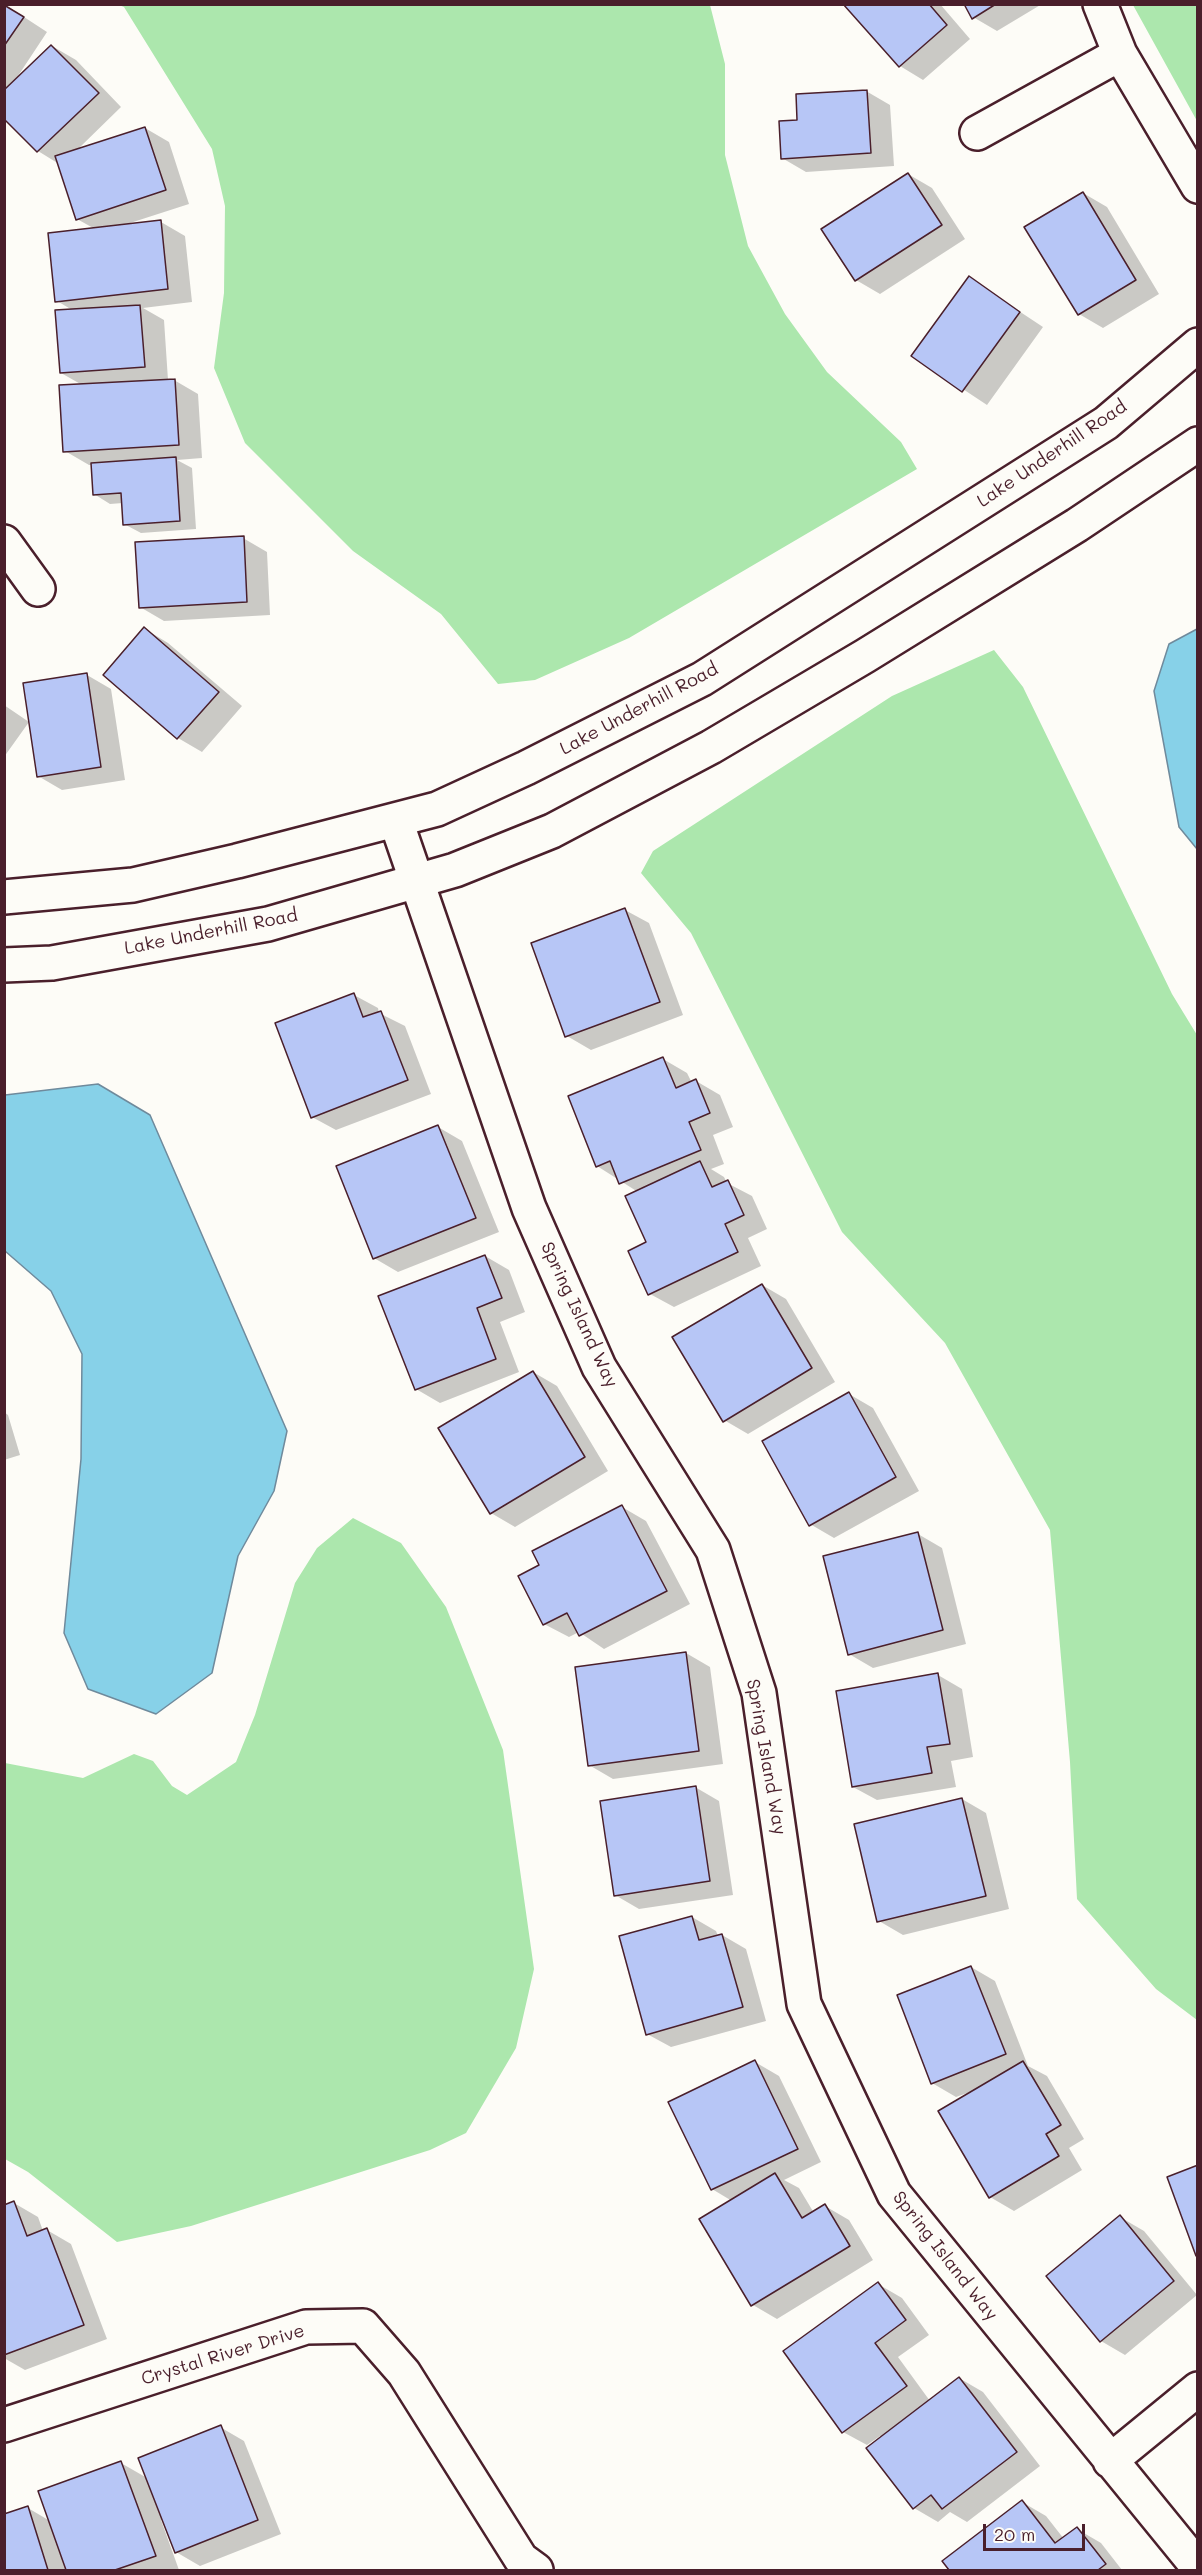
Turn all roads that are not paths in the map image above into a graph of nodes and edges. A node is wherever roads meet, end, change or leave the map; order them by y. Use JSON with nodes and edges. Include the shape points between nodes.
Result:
{"nodes":[{"id":1,"x":1101,"y":4,"type":"edge"},
{"id":2,"x":1120,"y":54,"type":"junction"},
{"id":3,"x":976,"y":133,"type":"dead end"},
{"id":4,"x":1197,"y":186,"type":"edge"},
{"id":5,"x":1197,"y":345,"type":"edge"},
{"id":6,"x":1197,"y":444,"type":"edge"},
{"id":7,"x":4,"y":542,"type":"edge"},
{"id":8,"x":38,"y":589,"type":"dead end"},
{"id":9,"x":396,"y":821,"type":"junction"},
{"id":10,"x":416,"y":883,"type":"junction"},
{"id":11,"x":4,"y":897,"type":"edge"},
{"id":12,"x":4,"y":965,"type":"edge"},
{"id":13,"x":1197,"y":2389,"type":"edge"},
{"id":14,"x":4,"y":2425,"type":"edge"},
{"id":15,"x":1110,"y":2462,"type":"junction"},
{"id":16,"x":1197,"y":2567,"type":"edge"},
{"id":17,"x":536,"y":2571,"type":"edge"}],
"edges":[{"from":1,"to":2,"type":"street"},
{"from":2,"to":3,"type":"street"},
{"from":2,"to":4,"type":"street"},
{"from":5,"to":9,"type":"street","name":"Lake Underhill Road","via":[[1106,423],[702,679],[526,768],[437,809]]},
{"from":6,"to":10,"type":"street","name":"Lake Underhill Road","via":[[1077,525],[711,747],[552,831]]},
{"from":7,"to":8,"type":"street"},
{"from":9,"to":10,"type":"street","name":"Spring Island Way"},
{"from":9,"to":11,"type":"street","name":"Lake Underhill Road","via":[[134,885]]},
{"from":10,"to":12,"type":"street","name":"Lake Underhill Road","via":[[268,924],[52,963]]},
{"from":10,"to":15,"type":"street","name":"Spring Island Way","via":[[529,1208],[598,1366],[713,1550],[759,1693],[804,2004],[894,2194]]},
{"from":13,"to":15,"type":"street"},
{"from":14,"to":17,"type":"street","name":"Crystal River Drive","via":[[306,2327],[363,2326],[404,2373],[521,2559]]},
{"from":15,"to":16,"type":"street","name":"Spring Island Way"}]}
